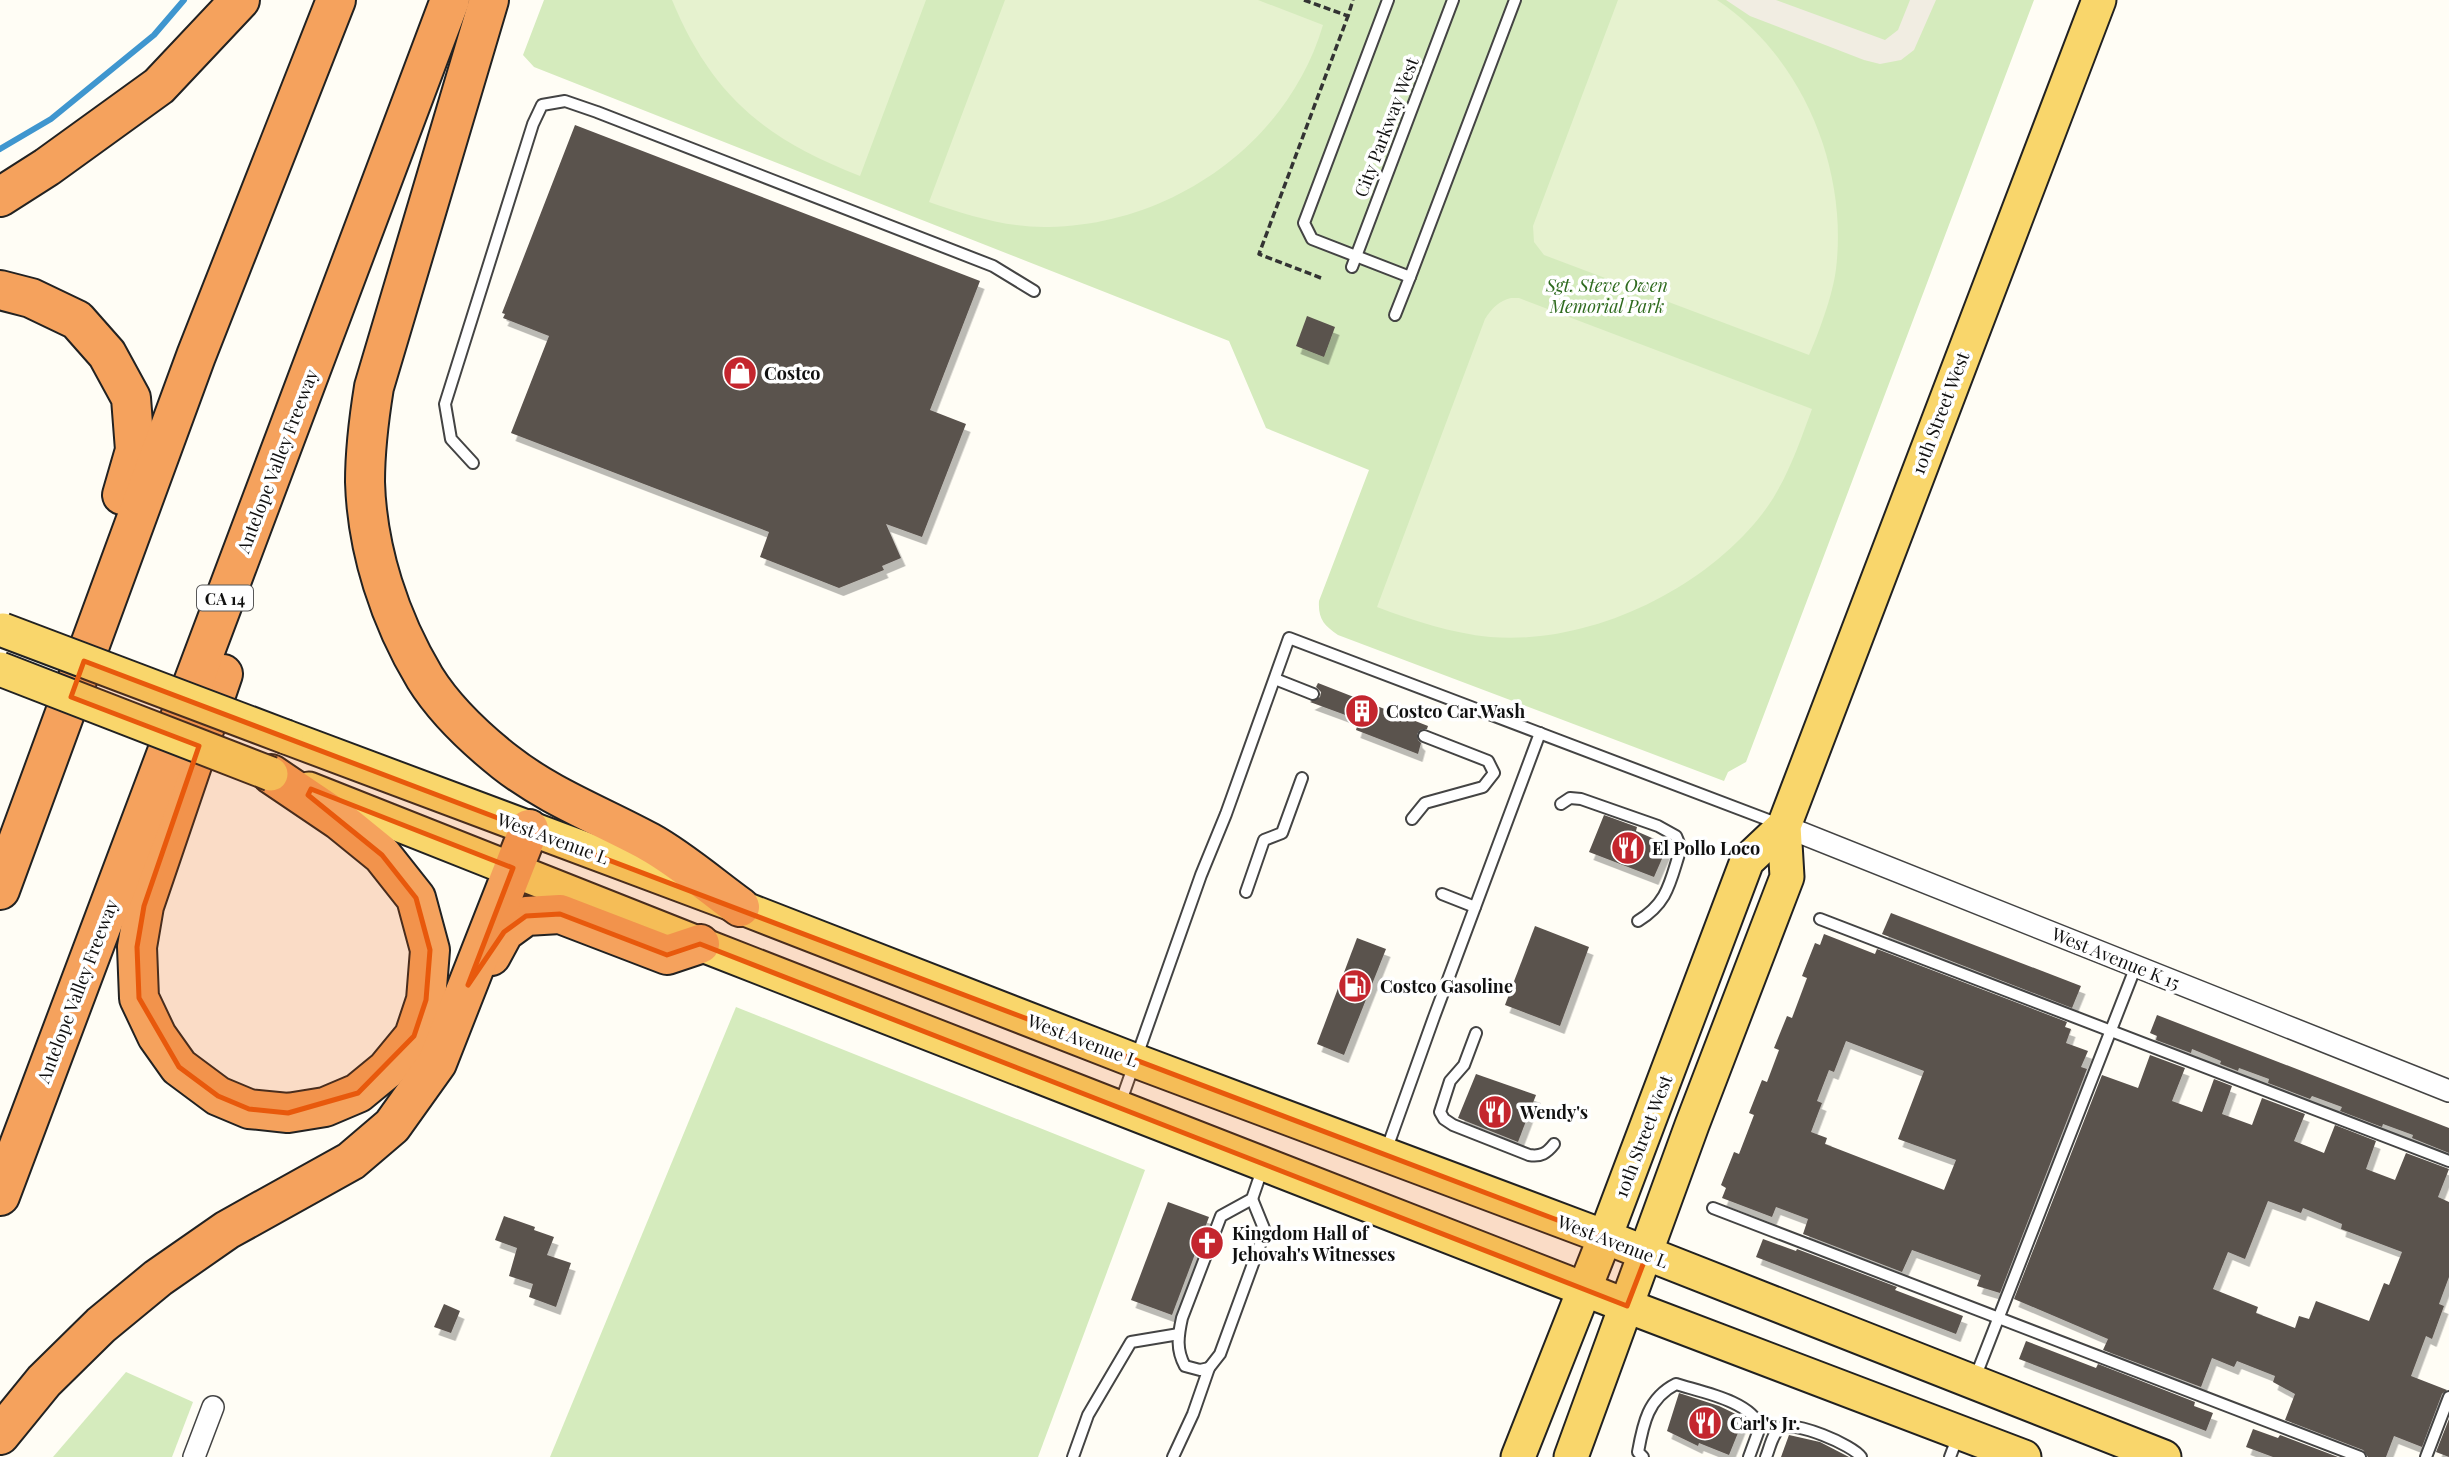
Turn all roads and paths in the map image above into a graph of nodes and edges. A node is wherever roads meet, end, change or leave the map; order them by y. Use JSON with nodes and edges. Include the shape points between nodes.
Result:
{"nodes":[{"id":1,"x":240,"y":0,"type":"edge"},
{"id":2,"x":336,"y":0,"type":"edge"},
{"id":3,"x":450,"y":0,"type":"edge"},
{"id":4,"x":489,"y":0,"type":"edge"},
{"id":5,"x":1304,"y":0,"type":"edge"},
{"id":6,"x":1353,"y":0,"type":"edge"},
{"id":7,"x":1388,"y":0,"type":"edge"},
{"id":8,"x":1453,"y":0,"type":"edge"},
{"id":9,"x":1515,"y":0,"type":"edge"},
{"id":10,"x":2099,"y":0,"type":"edge"},
{"id":11,"x":1348,"y":16,"type":"junction"},
{"id":12,"x":0,"y":197,"type":"edge"},
{"id":13,"x":1354,"y":261,"type":"junction"},
{"id":14,"x":1410,"y":277,"type":"junction"},
{"id":15,"x":1321,"y":278,"type":"dead end"},
{"id":16,"x":0,"y":290,"type":"edge"},
{"id":17,"x":1034,"y":291,"type":"dead end"},
{"id":18,"x":1395,"y":315,"type":"dead end"},
{"id":19,"x":473,"y":463,"type":"dead end"},
{"id":20,"x":255,"y":518,"type":"junction"},
{"id":21,"x":1,"y":629,"type":"edge"},
{"id":22,"x":0,"y":669,"type":"edge"},
{"id":23,"x":1275,"y":679,"type":"junction"},
{"id":24,"x":1313,"y":694,"type":"dead end"},
{"id":25,"x":1540,"y":733,"type":"junction"},
{"id":26,"x":1424,"y":736,"type":"dead end"},
{"id":27,"x":271,"y":774,"type":"junction"},
{"id":28,"x":1302,"y":778,"type":"dead end"},
{"id":29,"x":1561,"y":804,"type":"dead end"},
{"id":30,"x":1412,"y":820,"type":"dead end"},
{"id":31,"x":1784,"y":826,"type":"junction"},
{"id":32,"x":529,"y":829,"type":"junction"},
{"id":33,"x":513,"y":869,"type":"junction"},
{"id":34,"x":4,"y":880,"type":"edge"},
{"id":35,"x":1246,"y":892,"type":"dead end"},
{"id":36,"x":1442,"y":894,"type":"dead end"},
{"id":37,"x":740,"y":907,"type":"junction"},
{"id":38,"x":1475,"y":907,"type":"junction"},
{"id":39,"x":1820,"y":919,"type":"dead end"},
{"id":40,"x":1638,"y":920,"type":"dead end"},
{"id":41,"x":701,"y":944,"type":"junction"},
{"id":42,"x":2136,"y":966,"type":"junction"},
{"id":43,"x":468,"y":985,"type":"junction"},
{"id":44,"x":2111,"y":1031,"type":"junction"},
{"id":45,"x":1476,"y":1033,"type":"dead end"},
{"id":46,"x":1136,"y":1061,"type":"junction"},
{"id":47,"x":2449,"y":1091,"type":"edge"},
{"id":48,"x":1119,"y":1107,"type":"junction"},
{"id":49,"x":1554,"y":1144,"type":"dead end"},
{"id":50,"x":1385,"y":1154,"type":"junction"},
{"id":51,"x":2449,"y":1161,"type":"edge"},
{"id":52,"x":1265,"y":1163,"type":"junction"},
{"id":53,"x":0,"y":1196,"type":"edge"},
{"id":54,"x":1252,"y":1199,"type":"junction"},
{"id":55,"x":1713,"y":1208,"type":"dead end"},
{"id":56,"x":1605,"y":1237,"type":"junction"},
{"id":57,"x":1647,"y":1254,"type":"junction"},
{"id":58,"x":1585,"y":1288,"type":"junction"},
{"id":59,"x":1627,"y":1306,"type":"junction"},
{"id":60,"x":1998,"y":1318,"type":"junction"},
{"id":61,"x":1179,"y":1334,"type":"junction"},
{"id":62,"x":1209,"y":1368,"type":"junction"},
{"id":63,"x":1973,"y":1383,"type":"junction"},
{"id":64,"x":2449,"y":1397,"type":"edge"},
{"id":65,"x":213,"y":1407,"type":"dead end"},
{"id":66,"x":0,"y":1435,"type":"edge"},
{"id":67,"x":1954,"y":1445,"type":"edge"},
{"id":68,"x":194,"y":1457,"type":"edge"},
{"id":69,"x":1073,"y":1457,"type":"edge"},
{"id":70,"x":1173,"y":1457,"type":"edge"},
{"id":71,"x":1518,"y":1457,"type":"edge"},
{"id":72,"x":1571,"y":1457,"type":"edge"},
{"id":73,"x":1643,"y":1457,"type":"edge"},
{"id":74,"x":1749,"y":1457,"type":"edge"},
{"id":75,"x":1766,"y":1457,"type":"edge"},
{"id":76,"x":1861,"y":1457,"type":"edge"},
{"id":77,"x":2024,"y":1457,"type":"edge"},
{"id":78,"x":2164,"y":1457,"type":"edge"},
{"id":79,"x":2360,"y":1457,"type":"edge"},
{"id":80,"x":2426,"y":1457,"type":"edge"}],
"edges":[{"from":1,"to":12,"type":"highway","via":[[159,86]]},
{"from":2,"to":34,"type":"highway","via":[[196,356]]},
{"from":3,"to":20,"type":"highway","name":"Antelope Valley Freeway","number":"CA 14"},
{"from":4,"to":37,"type":"highway","via":[[374,387],[365,483],[384,592],[426,679],[460,721],[506,763],[562,799],[652,844]]},
{"from":5,"to":11,"type":"path"},
{"from":6,"to":11,"type":"path"},
{"from":7,"to":13,"type":"lane","via":[[1304,223],[1312,239]]},
{"from":8,"to":13,"type":"lane","name":"City Parkway West"},
{"from":9,"to":14,"type":"lane"},
{"from":10,"to":31,"type":"main road","name":"10th Street West"},
{"from":11,"to":15,"type":"path","via":[[1259,254]]},
{"from":13,"to":14,"type":"lane"},
{"from":14,"to":18,"type":"lane"},
{"from":16,"to":34,"type":"highway","via":[[31,298],[77,320],[107,354],[131,398],[135,450],[114,526],[25,778]]},
{"from":17,"to":19,"type":"lane","via":[[993,266],[597,112],[565,102],[542,105],[445,404],[451,439]]},
{"from":20,"to":27,"type":"highway","via":[[234,640],[144,906],[137,947],[139,998],[179,1067],[218,1096],[239,1105],[288,1113],[325,1107],[358,1093],[386,1070],[414,1036],[426,1000],[430,950],[416,898],[382,855]]},
{"from":20,"to":53,"type":"highway","name":"Antelope Valley Freeway","number":"CA 14"},
{"from":21,"to":32,"type":"main road","name":"West Avenue L","bridge":true},
{"from":22,"to":27,"type":"main road","bridge":true},
{"from":23,"to":24,"type":"lane"},
{"from":23,"to":25,"type":"lane","via":[[1290,638]]},
{"from":23,"to":46,"type":"lane"},
{"from":25,"to":31,"type":"lane"},
{"from":25,"to":38,"type":"lane"},
{"from":26,"to":30,"type":"lane","via":[[1488,761],[1494,773],[1483,787],[1425,803]]},
{"from":27,"to":33,"type":"main road"},
{"from":28,"to":35,"type":"lane","via":[[1282,833],[1264,840]]},
{"from":29,"to":40,"type":"lane","via":[[1570,798],[1581,799],[1676,836],[1681,849],[1664,900]]},
{"from":31,"to":42,"type":"street","name":"West Avenue K 15"},
{"from":31,"to":56,"type":"main road","name":"10th Street West","via":[[1747,861]]},
{"from":31,"to":57,"type":"main road","name":"10th Street West","via":[[1787,877]]},
{"from":32,"to":33,"type":"highway"},
{"from":32,"to":37,"type":"main road","name":"West Avenue L"},
{"from":33,"to":41,"type":"main road"},
{"from":33,"to":43,"type":"highway"},
{"from":36,"to":38,"type":"lane"},
{"from":37,"to":46,"type":"main road","name":"West Avenue L"},
{"from":38,"to":50,"type":"lane"},
{"from":39,"to":44,"type":"lane"},
{"from":41,"to":43,"type":"highway","via":[[667,955],[560,914],[526,916],[503,932]]},
{"from":41,"to":48,"type":"main road"},
{"from":42,"to":44,"type":"lane"},
{"from":42,"to":47,"type":"street","name":"West Avenue K 15"},
{"from":43,"to":66,"type":"highway","via":[[437,1063],[392,1126],[351,1161],[227,1230],[158,1278],[44,1381]]},
{"from":44,"to":51,"type":"lane"},
{"from":44,"to":60,"type":"lane"},
{"from":45,"to":49,"type":"lane","via":[[1464,1065],[1442,1098],[1444,1119],[1529,1155],[1548,1153]]},
{"from":46,"to":48,"type":"lane"},
{"from":46,"to":50,"type":"main road","name":"West Avenue L"},
{"from":48,"to":52,"type":"main road"},
{"from":50,"to":56,"type":"main road","name":"West Avenue L"},
{"from":52,"to":54,"type":"lane"},
{"from":52,"to":58,"type":"main road"},
{"from":54,"to":61,"type":"lane","via":[[1221,1216]]},
{"from":54,"to":62,"type":"lane","via":[[1265,1231],[1220,1354]]},
{"from":55,"to":60,"type":"lane"},
{"from":56,"to":57,"type":"main road","name":"West Avenue L"},
{"from":56,"to":58,"type":"main road","name":"10th Street West"},
{"from":57,"to":59,"type":"main road","name":"10th Street West"},
{"from":57,"to":63,"type":"main road","name":"West Avenue L"},
{"from":58,"to":59,"type":"main road"},
{"from":58,"to":71,"type":"main road","name":"10th Street West"},
{"from":59,"to":67,"type":"main road"},
{"from":59,"to":72,"type":"main road","name":"10th Street West"},
{"from":60,"to":63,"type":"lane"},
{"from":60,"to":79,"type":"lane"},
{"from":61,"to":62,"type":"lane","via":[[1179,1355],[1185,1366]]},
{"from":61,"to":69,"type":"lane","via":[[1130,1342],[1088,1415]]},
{"from":62,"to":70,"type":"lane"},
{"from":63,"to":78,"type":"main road","name":"West Avenue L"},
{"from":64,"to":80,"type":"lane"},
{"from":65,"to":68,"type":"street"},
{"from":67,"to":77,"type":"main road"},
{"from":73,"to":74,"type":"lane","via":[[1638,1452],[1651,1408],[1662,1392],[1676,1384],[1747,1409],[1757,1418],[1760,1427]]},
{"from":75,"to":76,"type":"lane","via":[[1775,1433],[1792,1425],[1843,1443]]}]}
